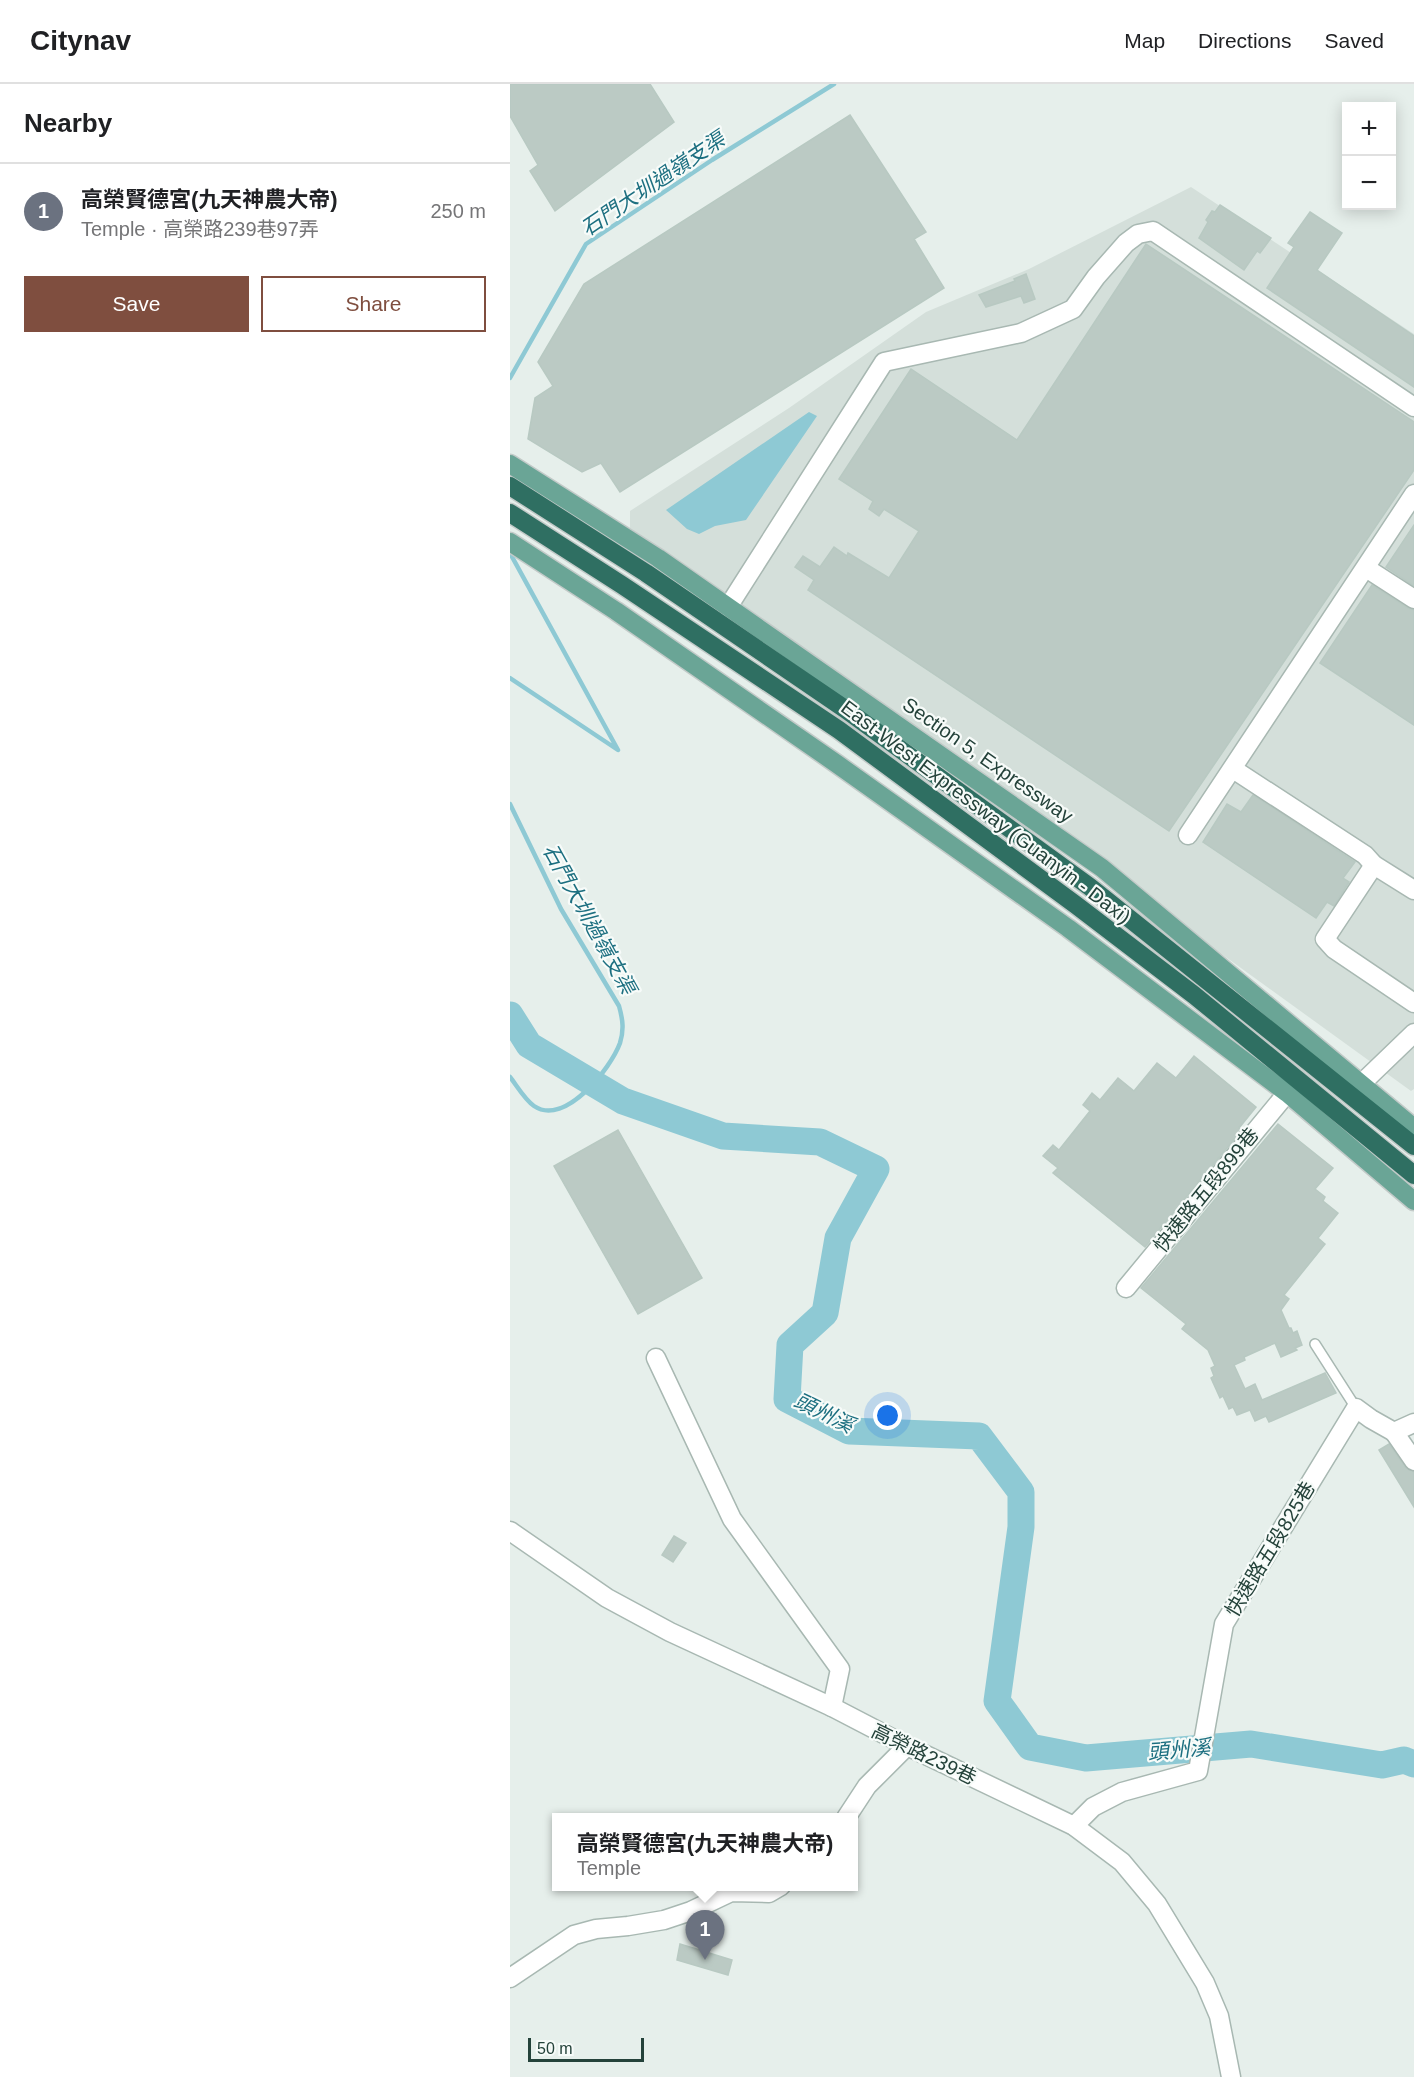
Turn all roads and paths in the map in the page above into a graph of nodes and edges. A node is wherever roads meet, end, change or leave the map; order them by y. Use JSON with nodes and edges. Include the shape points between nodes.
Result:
{"nodes":[{"id":1,"x":1414,"y":408,"type":"edge"},
{"id":2,"x":510,"y":464,"type":"edge"},
{"id":3,"x":510,"y":486,"type":"edge"},
{"id":4,"x":1414,"y":494,"type":"edge"},
{"id":5,"x":510,"y":513,"type":"edge"},
{"id":6,"x":510,"y":542,"type":"edge"},
{"id":7,"x":1366,"y":568,"type":"junction"},
{"id":8,"x":1414,"y":599,"type":"edge"},
{"id":9,"x":728,"y":607,"type":"junction"},
{"id":10,"x":1233,"y":769,"type":"junction"},
{"id":11,"x":1188,"y":835,"type":"dead end"},
{"id":12,"x":1374,"y":865,"type":"junction"},
{"id":13,"x":1414,"y":890,"type":"edge"},
{"id":14,"x":1414,"y":1003,"type":"edge"},
{"id":15,"x":1414,"y":1033,"type":"edge"},
{"id":16,"x":1361,"y":1084,"type":"junction"},
{"id":17,"x":1287,"y":1093,"type":"junction"},
{"id":18,"x":1414,"y":1128,"type":"edge"},
{"id":19,"x":1414,"y":1146,"type":"edge"},
{"id":20,"x":1414,"y":1175,"type":"edge"},
{"id":21,"x":1414,"y":1201,"type":"edge"},
{"id":22,"x":1126,"y":1288,"type":"dead end"},
{"id":23,"x":1315,"y":1344,"type":"dead end"},
{"id":24,"x":656,"y":1358,"type":"dead end"},
{"id":25,"x":1356,"y":1408,"type":"junction"},
{"id":26,"x":1414,"y":1423,"type":"edge"},
{"id":27,"x":1394,"y":1432,"type":"junction"},
{"id":28,"x":1414,"y":1461,"type":"edge"},
{"id":29,"x":510,"y":1531,"type":"edge"},
{"id":30,"x":832,"y":1707,"type":"junction"},
{"id":31,"x":907,"y":1746,"type":"junction"},
{"id":32,"x":849,"y":1813,"type":"edge"},
{"id":33,"x":1074,"y":1826,"type":"junction"},
{"id":34,"x":773,"y":1891,"type":"edge"},
{"id":35,"x":510,"y":1978,"type":"edge"},
{"id":36,"x":1231,"y":2077,"type":"edge"}],
"edges":[{"from":1,"to":9,"type":"street","via":[[1153,231],[1138,234],[1096,277],[1073,309],[1021,333],[884,362]]},
{"from":2,"to":9,"type":"main road","name":"Section 5, Expressway"},
{"from":3,"to":19,"type":"highway","name":"East-West Expressway (Guanyin - Daxi)","via":[[646,573],[844,709],[1071,873]]},
{"from":4,"to":7,"type":"street"},
{"from":5,"to":20,"type":"highway","name":"East-West Expressway (Guanyin - Daxi)","via":[[849,736],[1194,995]]},
{"from":6,"to":17,"type":"main road","via":[[616,611],[953,846]]},
{"from":7,"to":8,"type":"street"},
{"from":7,"to":10,"type":"street"},
{"from":9,"to":16,"type":"main road","name":"Section 5, Expressway","via":[[1102,868]]},
{"from":10,"to":11,"type":"street"},
{"from":10,"to":12,"type":"street","via":[[1365,855]]},
{"from":12,"to":13,"type":"street"},
{"from":12,"to":14,"type":"street","via":[[1325,939]]},
{"from":15,"to":16,"type":"street"},
{"from":16,"to":18,"type":"main road","name":"Section 5, Expressway"},
{"from":17,"to":21,"type":"main road"},
{"from":17,"to":22,"type":"street","name":"快速路五段899巷"},
{"from":23,"to":25,"type":"lane"},
{"from":24,"to":30,"type":"street","via":[[732,1519],[840,1669]]},
{"from":25,"to":27,"type":"street"},
{"from":25,"to":33,"type":"street","name":"快速路五段825巷","via":[[1224,1624],[1198,1771],[1122,1792],[1093,1807]]},
{"from":26,"to":27,"type":"street"},
{"from":27,"to":28,"type":"street"},
{"from":29,"to":30,"type":"street","name":"高榮路239巷","via":[[628,1610]]},
{"from":30,"to":31,"type":"street","name":"高榮路239巷"},
{"from":31,"to":32,"type":"street","via":[[867,1786]]},
{"from":31,"to":33,"type":"street","name":"高榮路239巷"},
{"from":33,"to":36,"type":"street","name":"高榮路239巷","via":[[1122,1862],[1157,1904],[1205,1983],[1219,2016]]},
{"from":34,"to":35,"type":"street","via":[[731,1892],[664,1920],[574,1935]]}]}
